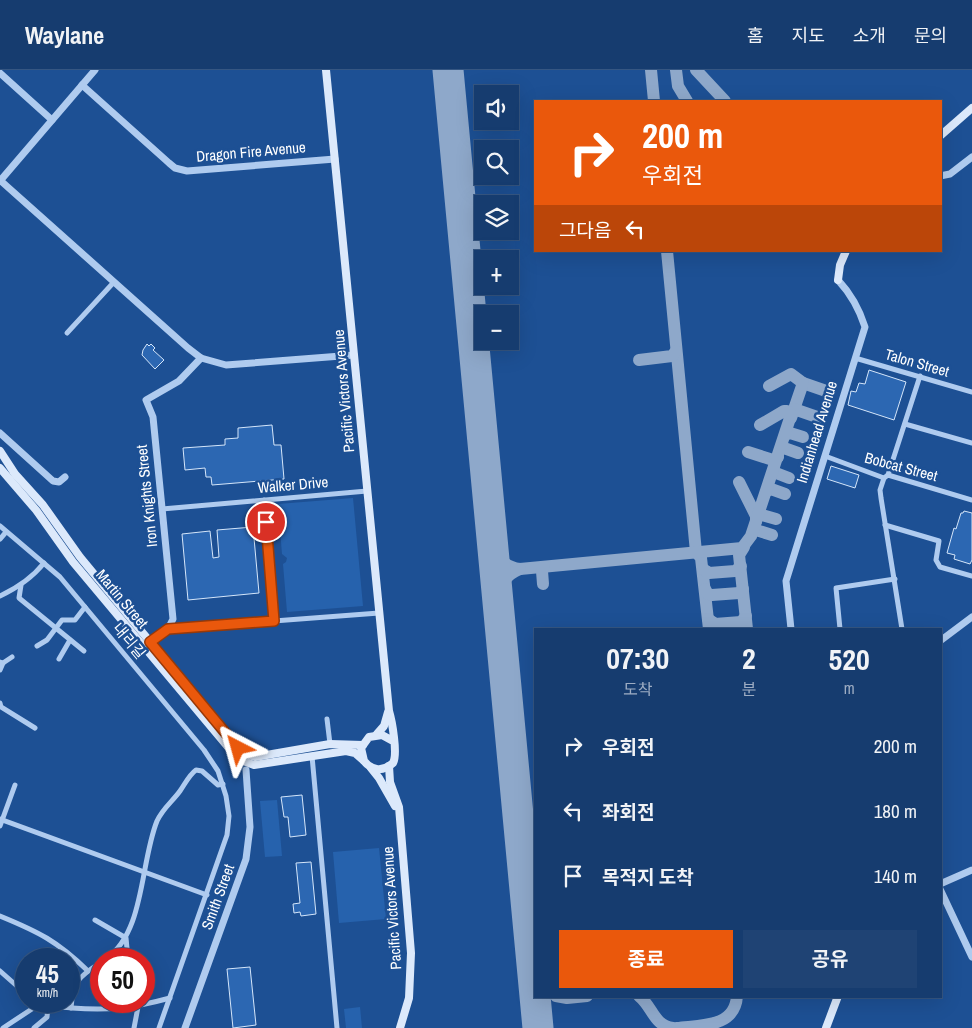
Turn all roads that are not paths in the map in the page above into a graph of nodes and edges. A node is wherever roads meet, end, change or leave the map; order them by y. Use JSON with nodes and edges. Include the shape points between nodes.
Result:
{"nodes":[{"id":1,"x":95,"y":70,"type":"edge"},
{"id":2,"x":326,"y":70,"type":"edge"},
{"id":3,"x":0,"y":73,"type":"edge"},
{"id":4,"x":82,"y":85,"type":"junction"},
{"id":5,"x":972,"y":108,"type":"edge"},
{"id":6,"x":52,"y":120,"type":"junction"},
{"id":7,"x":942,"y":134,"type":"edge"},
{"id":8,"x":972,"y":157,"type":"edge"},
{"id":9,"x":335,"y":159,"type":"junction"},
{"id":10,"x":942,"y":176,"type":"edge"},
{"id":11,"x":0,"y":181,"type":"edge"},
{"id":12,"x":846,"y":252,"type":"edge"},
{"id":13,"x":838,"y":280,"type":"joint"},
{"id":14,"x":114,"y":282,"type":"junction"},
{"id":15,"x":67,"y":333,"type":"dead end"},
{"id":16,"x":354,"y":355,"type":"junction"},
{"id":17,"x":201,"y":358,"type":"junction"},
{"id":18,"x":854,"y":358,"type":"junction"},
{"id":19,"x":920,"y":376,"type":"junction"},
{"id":20,"x":972,"y":392,"type":"edge"},
{"id":21,"x":904,"y":424,"type":"junction"},
{"id":22,"x":0,"y":433,"type":"edge"},
{"id":23,"x":972,"y":443,"type":"edge"},
{"id":24,"x":0,"y":451,"type":"edge"},
{"id":25,"x":824,"y":456,"type":"junction"},
{"id":26,"x":0,"y":468,"type":"edge"},
{"id":27,"x":886,"y":476,"type":"junction"},
{"id":28,"x":65,"y":477,"type":"dead end"},
{"id":29,"x":367,"y":491,"type":"junction"},
{"id":30,"x":264,"y":500,"type":"junction"},
{"id":31,"x":972,"y":500,"type":"edge"},
{"id":32,"x":162,"y":509,"type":"junction"},
{"id":33,"x":886,"y":525,"type":"junction"},
{"id":34,"x":0,"y":526,"type":"edge"},
{"id":35,"x":6,"y":532,"type":"junction"},
{"id":36,"x":0,"y":540,"type":"edge"},
{"id":37,"x":44,"y":563,"type":"junction"},
{"id":38,"x":972,"y":576,"type":"edge"},
{"id":39,"x":895,"y":579,"type":"junction"},
{"id":40,"x":21,"y":585,"type":"junction"},
{"id":41,"x":0,"y":596,"type":"edge"},
{"id":42,"x":85,"y":608,"type":"junction"},
{"id":43,"x":379,"y":613,"type":"junction"},
{"id":44,"x":972,"y":617,"type":"edge"},
{"id":45,"x":274,"y":621,"type":"junction"},
{"id":46,"x":791,"y":628,"type":"edge"},
{"id":47,"x":840,"y":628,"type":"edge"},
{"id":48,"x":902,"y":628,"type":"edge"},
{"id":49,"x":56,"y":629,"type":"junction"},
{"id":50,"x":168,"y":629,"type":"junction"},
{"id":51,"x":70,"y":640,"type":"junction"},
{"id":52,"x":942,"y":640,"type":"edge"},
{"id":53,"x":147,"y":644,"type":"junction"},
{"id":54,"x":38,"y":646,"type":"dead end"},
{"id":55,"x":84,"y":651,"type":"dead end"},
{"id":56,"x":12,"y":657,"type":"dead end"},
{"id":57,"x":60,"y":659,"type":"dead end"},
{"id":58,"x":1,"y":662,"type":"edge"},
{"id":59,"x":0,"y":670,"type":"edge"},
{"id":60,"x":0,"y":703,"type":"edge"},
{"id":61,"x":389,"y":710,"type":"junction"},
{"id":62,"x":327,"y":719,"type":"dead end"},
{"id":63,"x":35,"y":728,"type":"dead end"},
{"id":64,"x":377,"y":734,"type":"junction"},
{"id":65,"x":393,"y":741,"type":"junction"},
{"id":66,"x":330,"y":744,"type":"junction"},
{"id":67,"x":363,"y":745,"type":"junction"},
{"id":68,"x":312,"y":756,"type":"junction"},
{"id":69,"x":238,"y":759,"type":"junction"},
{"id":70,"x":254,"y":764,"type":"junction"},
{"id":71,"x":367,"y":764,"type":"junction"},
{"id":72,"x":389,"y":766,"type":"junction"},
{"id":73,"x":246,"y":770,"type":"junction"},
{"id":74,"x":223,"y":784,"type":"junction"},
{"id":75,"x":15,"y":785,"type":"dead end"},
{"id":76,"x":400,"y":814,"type":"junction"},
{"id":77,"x":1,"y":822,"type":"edge"},
{"id":78,"x":972,"y":870,"type":"edge"},
{"id":79,"x":144,"y":871,"type":"junction"},
{"id":80,"x":942,"y":883,"type":"edge"},
{"id":81,"x":942,"y":893,"type":"edge"},
{"id":82,"x":207,"y":895,"type":"junction"},
{"id":83,"x":0,"y":916,"type":"edge"},
{"id":84,"x":95,"y":920,"type":"dead end"},
{"id":85,"x":126,"y":938,"type":"junction"},
{"id":86,"x":116,"y":948,"type":"edge"},
{"id":87,"x":127,"y":948,"type":"edge"},
{"id":88,"x":972,"y":957,"type":"edge"},
{"id":89,"x":88,"y":970,"type":"joint"},
{"id":90,"x":0,"y":971,"type":"edge"},
{"id":91,"x":80,"y":979,"type":"edge"},
{"id":92,"x":15,"y":984,"type":"edge"},
{"id":93,"x":170,"y":998,"type":"junction"},
{"id":94,"x":837,"y":998,"type":"edge"},
{"id":95,"x":155,"y":1002,"type":"edge"},
{"id":96,"x":24,"y":1013,"type":"edge"},
{"id":97,"x":47,"y":1013,"type":"edge"},
{"id":98,"x":137,"y":1013,"type":"edge"},
{"id":99,"x":3,"y":1028,"type":"edge"},
{"id":100,"x":34,"y":1028,"type":"edge"},
{"id":101,"x":134,"y":1028,"type":"edge"},
{"id":102,"x":158,"y":1028,"type":"edge"},
{"id":103,"x":185,"y":1028,"type":"edge"},
{"id":104,"x":336,"y":1028,"type":"edge"},
{"id":105,"x":400,"y":1028,"type":"edge"},
{"id":106,"x":826,"y":1028,"type":"edge"}],
"edges":[{"from":1,"to":4,"type":"street"},
{"from":2,"to":9,"type":"main road","name":"Pacific Victors Avenue"},
{"from":3,"to":6,"type":"street"},
{"from":4,"to":6,"type":"street"},
{"from":4,"to":9,"type":"street","name":"Dragon Fire Avenue","via":[[168,163],[180,170]]},
{"from":5,"to":7,"type":"main road"},
{"from":6,"to":11,"type":"street"},
{"from":8,"to":10,"type":"street","via":[[950,174]]},
{"from":9,"to":16,"type":"main road","name":"Pacific Victors Avenue"},
{"from":11,"to":14,"type":"street"},
{"from":12,"to":13,"type":"main road","name":"Indianhead Avenue"},
{"from":13,"to":18,"type":"street","name":"Indianhead Avenue","via":[[851,294],[865,326]]},
{"from":14,"to":15,"type":"street"},
{"from":14,"to":17,"type":"street"},
{"from":16,"to":17,"type":"street","via":[[226,365]]},
{"from":16,"to":29,"type":"main road","name":"Pacific Victors Avenue"},
{"from":17,"to":32,"type":"street","name":"Iron Knights Street","via":[[179,381],[146,400],[153,417]]},
{"from":18,"to":19,"type":"street","name":"Talon Street"},
{"from":18,"to":25,"type":"street","name":"Indianhead Avenue"},
{"from":19,"to":20,"type":"street","name":"Talon Street"},
{"from":19,"to":21,"type":"street"},
{"from":21,"to":23,"type":"street"},
{"from":21,"to":27,"type":"street"},
{"from":22,"to":28,"type":"street","via":[[53,481],[59,482]]},
{"from":24,"to":53,"type":"main road","name":"Martin Street"},
{"from":25,"to":27,"type":"street","name":"Bobcat Street"},
{"from":25,"to":46,"type":"street","name":"Indianhead Avenue","via":[[786,580]]},
{"from":26,"to":53,"type":"main road","name":"Martin Street","via":[[36,510],[73,562]]},
{"from":27,"to":31,"type":"street","name":"Bobcat Street"},
{"from":27,"to":33,"type":"street","via":[[880,490]]},
{"from":29,"to":30,"type":"street","name":"Walker Drive"},
{"from":29,"to":43,"type":"main road","name":"Pacific Victors Avenue"},
{"from":30,"to":32,"type":"street","name":"Walker Drive"},
{"from":30,"to":45,"type":"street"},
{"from":32,"to":50,"type":"street","name":"Iron Knights Street","via":[[173,619]]},
{"from":33,"to":38,"type":"street","via":[[939,541],[936,560],[940,567]]},
{"from":33,"to":39,"type":"street"},
{"from":34,"to":35,"type":"street","name":"내리길"},
{"from":35,"to":36,"type":"street"},
{"from":35,"to":37,"type":"street","name":"내리길"},
{"from":37,"to":40,"type":"street"},
{"from":37,"to":42,"type":"street","name":"내리길"},
{"from":39,"to":47,"type":"street","via":[[836,588]]},
{"from":39,"to":48,"type":"street"},
{"from":40,"to":41,"type":"street"},
{"from":40,"to":49,"type":"street","via":[[19,598]]},
{"from":42,"to":49,"type":"street","via":[[75,620],[62,620]]},
{"from":42,"to":74,"type":"street","name":"내리길","via":[[204,750]]},
{"from":43,"to":45,"type":"street"},
{"from":43,"to":61,"type":"main road","name":"Pacific Victors Avenue"},
{"from":44,"to":52,"type":"street"},
{"from":45,"to":50,"type":"street"},
{"from":49,"to":51,"type":"street"},
{"from":49,"to":54,"type":"street"},
{"from":50,"to":53,"type":"street"},
{"from":51,"to":55,"type":"street"},
{"from":51,"to":57,"type":"street"},
{"from":53,"to":66,"type":"main road","name":"Martin Street","via":[[245,754],[255,757]]},
{"from":53,"to":69,"type":"main road","name":"Martin Street"},
{"from":56,"to":58,"type":"street"},
{"from":58,"to":59,"type":"street"},
{"from":60,"to":63,"type":"street","via":[[1,708]]},
{"from":61,"to":64,"type":"main road","via":[[386,722]]},
{"from":61,"to":65,"type":"main road","name":"Pacific Victors Avenue"},
{"from":62,"to":66,"type":"street"},
{"from":64,"to":65,"type":"main road"},
{"from":64,"to":67,"type":"main road"},
{"from":65,"to":72,"type":"main road","via":[[396,754]]},
{"from":66,"to":67,"type":"main road","name":"Martin Street"},
{"from":67,"to":71,"type":"main road","via":[[361,753]]},
{"from":68,"to":70,"type":"main road"},
{"from":68,"to":71,"type":"main road","via":[[346,751],[357,754]]},
{"from":68,"to":104,"type":"street"},
{"from":69,"to":70,"type":"main road"},
{"from":69,"to":73,"type":"street"},
{"from":70,"to":73,"type":"street"},
{"from":71,"to":72,"type":"main road","via":[[380,769]]},
{"from":71,"to":76,"type":"main road"},
{"from":72,"to":76,"type":"main road","via":[[390,782]]},
{"from":73,"to":103,"type":"street","name":"Smith Street","via":[[250,827],[246,858]]},
{"from":74,"to":79,"type":"street","via":[[218,785],[199,770],[194,770],[158,820]]},
{"from":74,"to":82,"type":"street","name":"내리길","via":[[228,805],[227,835]]},
{"from":75,"to":77,"type":"street"},
{"from":76,"to":105,"type":"main road","name":"Pacific Victors Avenue","via":[[412,953],[409,998]]},
{"from":77,"to":79,"type":"street"},
{"from":78,"to":80,"type":"street"},
{"from":79,"to":82,"type":"street"},
{"from":79,"to":85,"type":"street"},
{"from":81,"to":88,"type":"street"},
{"from":82,"to":93,"type":"street","name":"내리길"},
{"from":83,"to":89,"type":"street","via":[[37,931],[66,949]]},
{"from":84,"to":85,"type":"street"},
{"from":85,"to":86,"type":"street"},
{"from":85,"to":87,"type":"street"},
{"from":89,"to":91,"type":"street"},
{"from":90,"to":92,"type":"street"},
{"from":93,"to":95,"type":"street"},
{"from":93,"to":102,"type":"street","name":"내리길"},
{"from":94,"to":106,"type":"main road"},
{"from":96,"to":99,"type":"street"},
{"from":97,"to":100,"type":"street"},
{"from":98,"to":101,"type":"street"}]}
